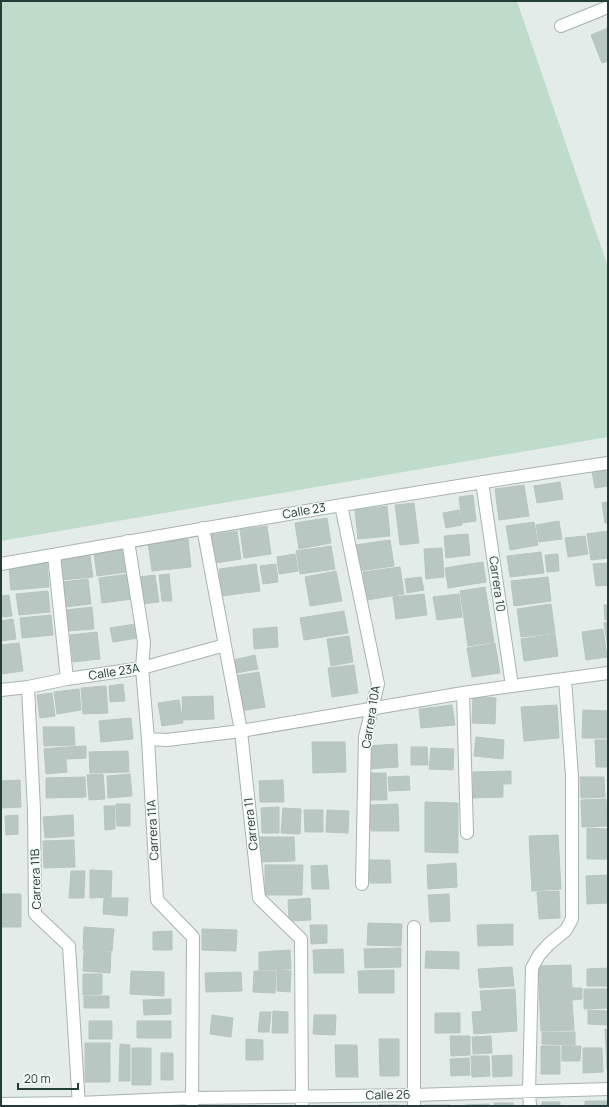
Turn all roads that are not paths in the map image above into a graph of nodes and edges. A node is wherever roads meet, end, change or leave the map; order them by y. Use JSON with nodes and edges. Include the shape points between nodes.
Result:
{"nodes":[{"id":1,"x":608,"y":7,"type":"edge"},
{"id":2,"x":561,"y":26,"type":"dead end"},
{"id":3,"x":608,"y":463,"type":"edge"},
{"id":4,"x":482,"y":482,"type":"junction"},
{"id":5,"x":341,"y":505,"type":"junction"},
{"id":6,"x":203,"y":528,"type":"junction"},
{"id":7,"x":128,"y":541,"type":"junction"},
{"id":8,"x":54,"y":554,"type":"junction"},
{"id":9,"x":1,"y":564,"type":"edge"},
{"id":10,"x":225,"y":645,"type":"junction"},
{"id":11,"x":142,"y":668,"type":"junction"},
{"id":12,"x":608,"y":673,"type":"edge"},
{"id":13,"x":67,"y":679,"type":"junction"},
{"id":14,"x":565,"y":679,"type":"junction"},
{"id":15,"x":512,"y":686,"type":"junction"},
{"id":16,"x":28,"y":687,"type":"junction"},
{"id":17,"x":1,"y":690,"type":"edge"},
{"id":18,"x":462,"y":693,"type":"junction"},
{"id":19,"x":373,"y":709,"type":"junction"},
{"id":20,"x":241,"y":731,"type":"junction"},
{"id":21,"x":148,"y":739,"type":"junction"},
{"id":22,"x":467,"y":833,"type":"dead end"},
{"id":23,"x":362,"y":884,"type":"dead end"},
{"id":24,"x":414,"y":927,"type":"dead end"},
{"id":25,"x":608,"y":1089,"type":"edge"},
{"id":26,"x":529,"y":1092,"type":"junction"},
{"id":27,"x":414,"y":1100,"type":"edge"},
{"id":28,"x":302,"y":1101,"type":"edge"},
{"id":29,"x":192,"y":1102,"type":"edge"},
{"id":30,"x":1,"y":1104,"type":"edge"},
{"id":31,"x":79,"y":1104,"type":"edge"},
{"id":32,"x":530,"y":1106,"type":"edge"}],
"edges":[{"from":1,"to":2,"type":"street"},
{"from":3,"to":4,"type":"street","name":"Calle 23"},
{"from":4,"to":5,"type":"street","name":"Calle 23"},
{"from":4,"to":15,"type":"street","name":"Carrera 10"},
{"from":5,"to":6,"type":"street","name":"Calle 23"},
{"from":5,"to":19,"type":"street","name":"Carrera 10A","via":[[378,684]]},
{"from":6,"to":7,"type":"street","name":"Calle 23"},
{"from":6,"to":10,"type":"street","name":"Carrera 11"},
{"from":7,"to":8,"type":"street","name":"Calle 23"},
{"from":7,"to":11,"type":"street","name":"Carrera 11A","via":[[144,642]]},
{"from":8,"to":9,"type":"street","name":"Calle 23"},
{"from":8,"to":13,"type":"street"},
{"from":10,"to":11,"type":"street","name":"Calle 23A"},
{"from":10,"to":20,"type":"street","name":"Carrera 11"},
{"from":11,"to":13,"type":"street","name":"Calle 23A"},
{"from":11,"to":21,"type":"street","name":"Carrera 11A"},
{"from":12,"to":14,"type":"street"},
{"from":13,"to":16,"type":"street","name":"Calle 23A"},
{"from":14,"to":15,"type":"street"},
{"from":14,"to":26,"type":"street","via":[[572,776],[572,919],[566,930],[539,955],[532,968]]},
{"from":15,"to":18,"type":"street"},
{"from":16,"to":17,"type":"street","name":"Calle 23A"},
{"from":16,"to":31,"type":"street","name":"Carrera 11B","via":[[34,810],[35,914],[69,946]]},
{"from":18,"to":19,"type":"street"},
{"from":18,"to":22,"type":"street"},
{"from":19,"to":20,"type":"street"},
{"from":19,"to":23,"type":"street","name":"Carrera 10A","via":[[366,737]]},
{"from":20,"to":21,"type":"street","via":[[167,740]]},
{"from":20,"to":28,"type":"street","name":"Carrera 11","via":[[259,898],[301,939]]},
{"from":21,"to":29,"type":"street","name":"Carrera 11A","via":[[157,900],[193,937]]},
{"from":24,"to":27,"type":"street"},
{"from":25,"to":26,"type":"street","name":"Calle 26"},
{"from":26,"to":27,"type":"street","name":"Calle 26"},
{"from":26,"to":32,"type":"street"},
{"from":27,"to":28,"type":"street","name":"Calle 26"},
{"from":28,"to":29,"type":"street","name":"Calle 26"},
{"from":29,"to":31,"type":"street","name":"Calle 26"},
{"from":30,"to":31,"type":"street","name":"Calle 26"}]}
